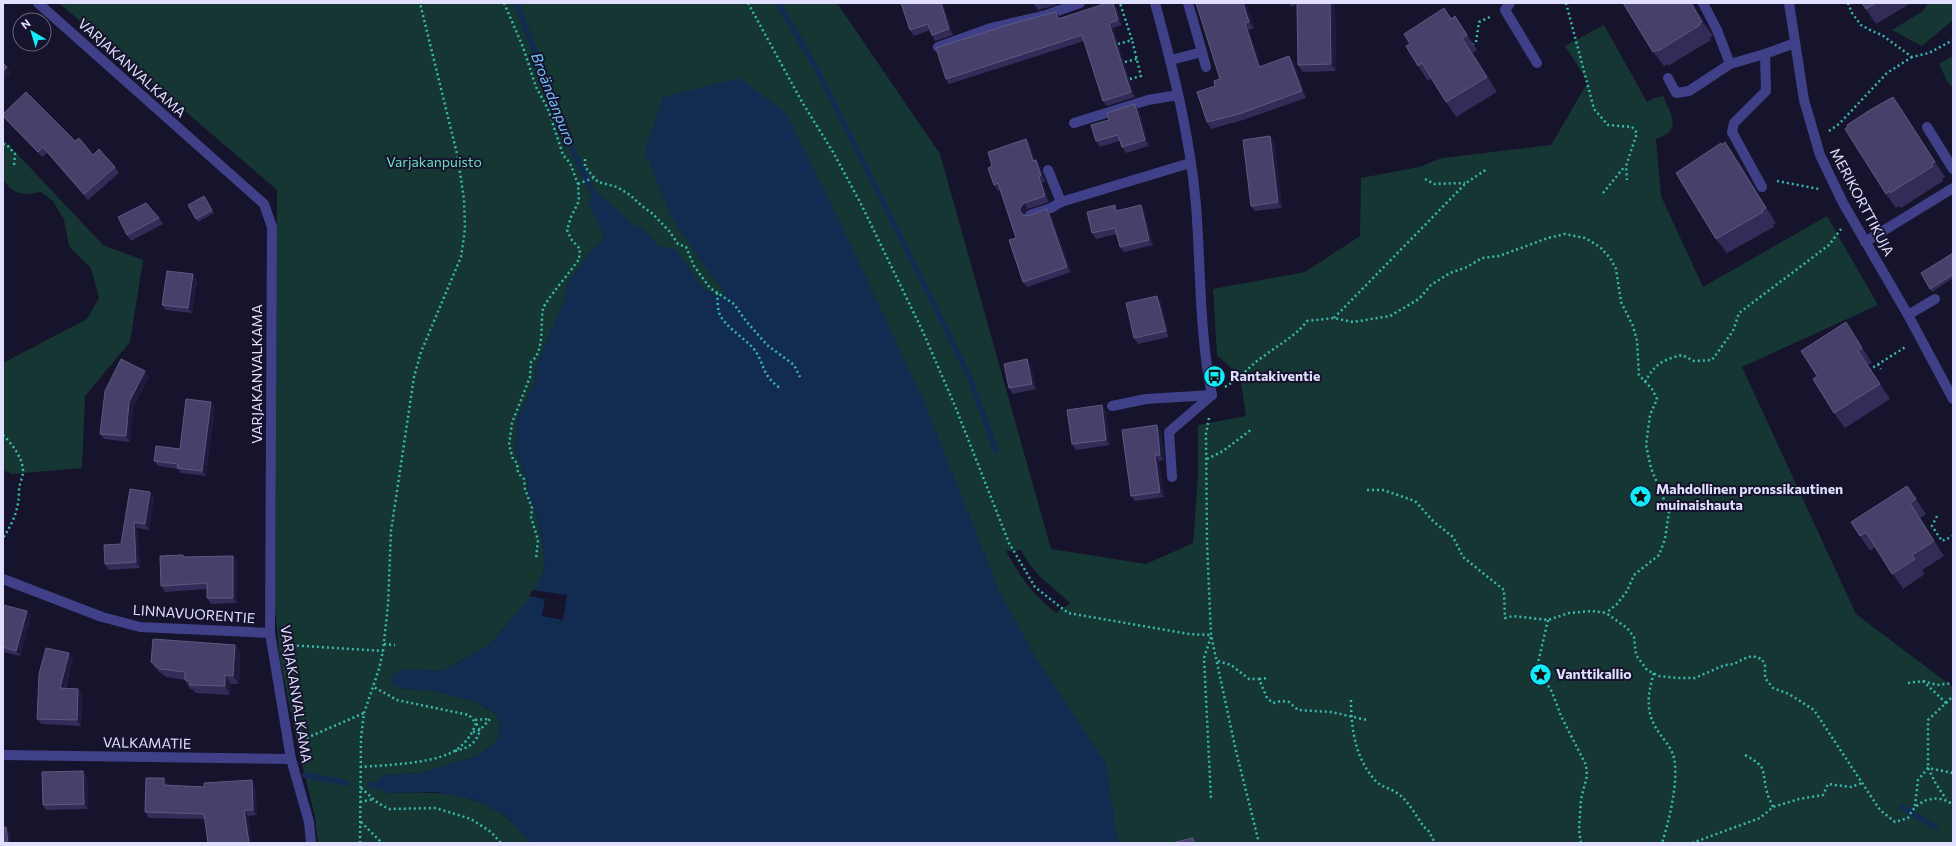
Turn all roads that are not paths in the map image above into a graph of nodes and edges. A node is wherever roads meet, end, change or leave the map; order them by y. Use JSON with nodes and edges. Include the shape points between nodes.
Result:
{"nodes":[{"id":1,"x":38,"y":3,"type":"edge"},
{"id":2,"x":1080,"y":3,"type":"edge"},
{"id":3,"x":1155,"y":3,"type":"edge"},
{"id":4,"x":1188,"y":3,"type":"edge"},
{"id":5,"x":1704,"y":3,"type":"edge"},
{"id":6,"x":1790,"y":3,"type":"edge"},
{"id":7,"x":1507,"y":6,"type":"edge"},
{"id":8,"x":1795,"y":43,"type":"junction"},
{"id":9,"x":938,"y":47,"type":"edge"},
{"id":10,"x":1202,"y":52,"type":"junction"},
{"id":11,"x":1765,"y":54,"type":"junction"},
{"id":12,"x":1171,"y":60,"type":"junction"},
{"id":13,"x":1537,"y":63,"type":"dead end"},
{"id":14,"x":1730,"y":64,"type":"junction"},
{"id":15,"x":1206,"y":67,"type":"dead end"},
{"id":16,"x":1668,"y":78,"type":"dead end"},
{"id":17,"x":1178,"y":95,"type":"junction"},
{"id":18,"x":1074,"y":123,"type":"dead end"},
{"id":19,"x":1927,"y":127,"type":"dead end"},
{"id":20,"x":1190,"y":163,"type":"junction"},
{"id":21,"x":1953,"y":169,"type":"edge"},
{"id":22,"x":1048,"y":170,"type":"dead end"},
{"id":23,"x":1762,"y":187,"type":"dead end"},
{"id":24,"x":1953,"y":188,"type":"edge"},
{"id":25,"x":1061,"y":202,"type":"junction"},
{"id":26,"x":1030,"y":215,"type":"edge"},
{"id":27,"x":1865,"y":242,"type":"junction"},
{"id":28,"x":1935,"y":299,"type":"dead end"},
{"id":29,"x":1908,"y":315,"type":"junction"},
{"id":30,"x":1212,"y":395,"type":"junction"},
{"id":31,"x":1953,"y":399,"type":"edge"},
{"id":32,"x":1112,"y":406,"type":"dead end"},
{"id":33,"x":1172,"y":477,"type":"dead end"},
{"id":34,"x":3,"y":579,"type":"edge"},
{"id":35,"x":270,"y":633,"type":"junction"},
{"id":36,"x":3,"y":755,"type":"edge"},
{"id":37,"x":291,"y":759,"type":"junction"},
{"id":38,"x":311,"y":843,"type":"edge"}],
"edges":[{"from":1,"to":35,"type":"street","name":"VARJAKANVALKAMA","via":[[264,204],[272,227]]},
{"from":2,"to":9,"type":"street","via":[[1046,15],[991,28]]},
{"from":3,"to":12,"type":"street"},
{"from":4,"to":10,"type":"street"},
{"from":5,"to":14,"type":"street"},
{"from":6,"to":8,"type":"street","name":"MERIKORTTIKUJA"},
{"from":7,"to":13,"type":"street"},
{"from":8,"to":11,"type":"street"},
{"from":8,"to":27,"type":"street","name":"MERIKORTTIKUJA","via":[[1804,100],[1820,155]]},
{"from":10,"to":12,"type":"street"},
{"from":10,"to":15,"type":"street"},
{"from":11,"to":14,"type":"street"},
{"from":11,"to":23,"type":"street","via":[[1766,91],[1734,123],[1732,132]]},
{"from":12,"to":17,"type":"street"},
{"from":14,"to":16,"type":"street","via":[[1689,91],[1676,93]]},
{"from":17,"to":18,"type":"street","via":[[1148,100]]},
{"from":17,"to":20,"type":"street"},
{"from":19,"to":21,"type":"street"},
{"from":20,"to":25,"type":"street"},
{"from":20,"to":30,"type":"street","via":[[1196,204],[1205,361]]},
{"from":22,"to":25,"type":"street"},
{"from":24,"to":27,"type":"street"},
{"from":25,"to":26,"type":"street"},
{"from":27,"to":29,"type":"street","name":"MERIKORTTIKUJA"},
{"from":28,"to":29,"type":"street"},
{"from":29,"to":31,"type":"street","name":"MERIKORTTIKUJA"},
{"from":30,"to":32,"type":"street","via":[[1146,400]]},
{"from":30,"to":33,"type":"street","via":[[1170,432]]},
{"from":34,"to":35,"type":"street","name":"LINNAVUORENTIE","via":[[102,618],[140,627]]},
{"from":35,"to":37,"type":"street","name":"VARJAKANVALKAMA"},
{"from":36,"to":37,"type":"street","name":"VALKAMATIE"},
{"from":37,"to":38,"type":"street","name":"VARJAKANVALKAMA","via":[[309,822]]}]}
